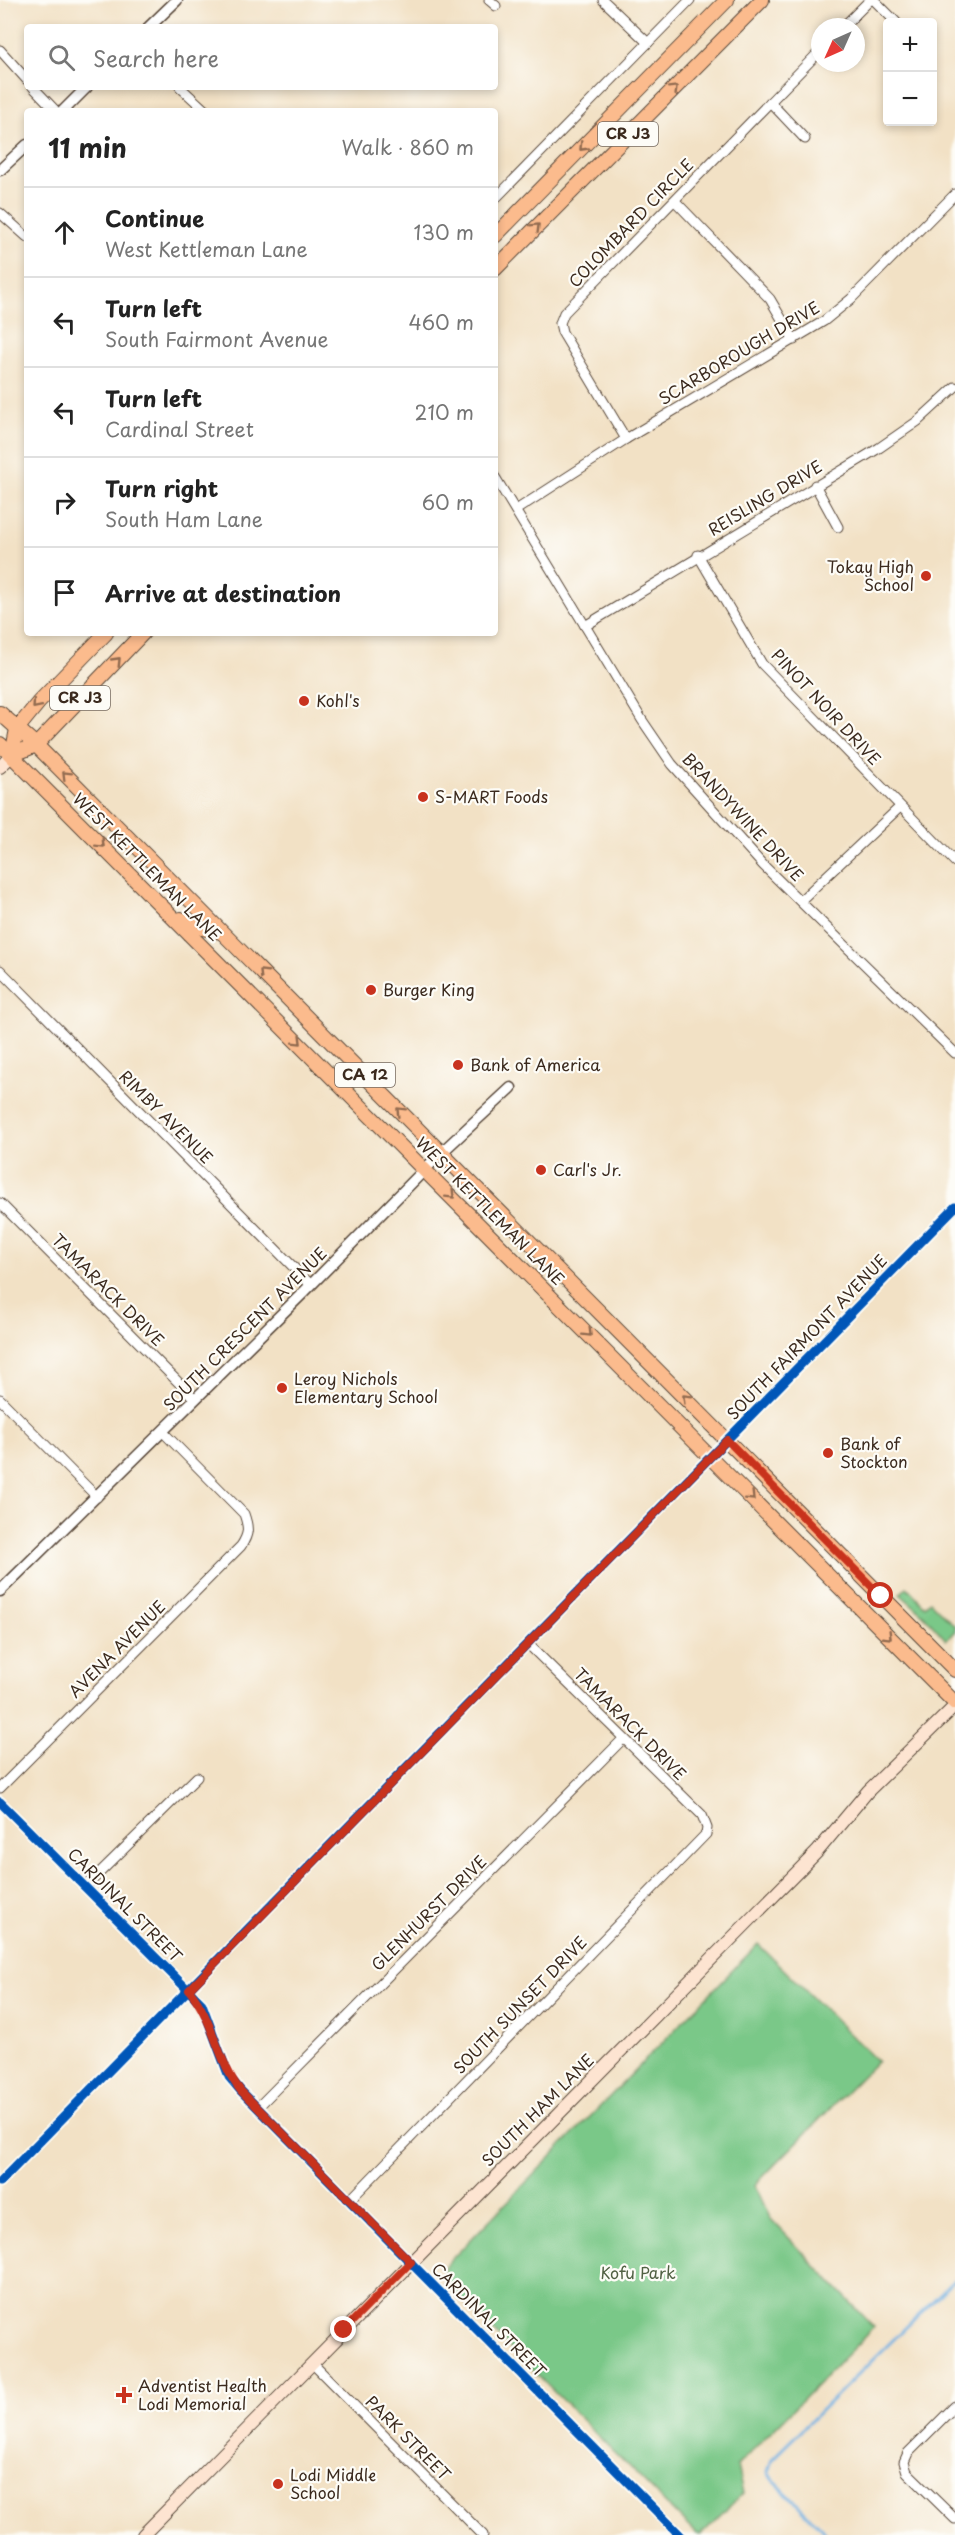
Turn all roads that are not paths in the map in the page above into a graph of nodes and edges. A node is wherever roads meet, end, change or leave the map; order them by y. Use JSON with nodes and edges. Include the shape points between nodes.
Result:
{"nodes":[{"id":1,"x":177,"y":0,"type":"edge"},
{"id":2,"x":603,"y":0,"type":"edge"},
{"id":3,"x":690,"y":0,"type":"edge"},
{"id":4,"x":727,"y":0,"type":"edge"},
{"id":5,"x":762,"y":0,"type":"edge"},
{"id":6,"x":872,"y":0,"type":"edge"},
{"id":7,"x":853,"y":18,"type":"edge"},
{"id":8,"x":892,"y":18,"type":"edge"},
{"id":9,"x":152,"y":24,"type":"edge"},
{"id":10,"x":648,"y":43,"type":"junction"},
{"id":11,"x":0,"y":50,"type":"edge"},
{"id":12,"x":811,"y":60,"type":"edge"},
{"id":13,"x":24,"y":77,"type":"edge"},
{"id":14,"x":36,"y":90,"type":"edge"},
{"id":15,"x":84,"y":90,"type":"edge"},
{"id":16,"x":183,"y":90,"type":"edge"},
{"id":17,"x":770,"y":102,"type":"junction"},
{"id":18,"x":53,"y":108,"type":"edge"},
{"id":19,"x":66,"y":108,"type":"edge"},
{"id":20,"x":203,"y":108,"type":"edge"},
{"id":21,"x":805,"y":139,"type":"dead end"},
{"id":22,"x":24,"y":148,"type":"edge"},
{"id":23,"x":0,"y":170,"type":"edge"},
{"id":24,"x":955,"y":194,"type":"edge"},
{"id":25,"x":498,"y":196,"type":"edge"},
{"id":26,"x":675,"y":201,"type":"junction"},
{"id":27,"x":0,"y":213,"type":"edge"},
{"id":28,"x":498,"y":233,"type":"edge"},
{"id":29,"x":24,"y":234,"type":"edge"},
{"id":30,"x":498,"y":266,"type":"edge"},
{"id":31,"x":794,"y":340,"type":"junction"},
{"id":32,"x":955,"y":387,"type":"edge"},
{"id":33,"x":626,"y":439,"type":"junction"},
{"id":34,"x":498,"y":482,"type":"edge"},
{"id":35,"x":815,"y":485,"type":"junction"},
{"id":36,"x":516,"y":510,"type":"junction"},
{"id":37,"x":838,"y":527,"type":"dead end"},
{"id":38,"x":698,"y":555,"type":"junction"},
{"id":39,"x":585,"y":626,"type":"junction"},
{"id":40,"x":103,"y":636,"type":"edge"},
{"id":41,"x":140,"y":636,"type":"edge"},
{"id":42,"x":0,"y":713,"type":"edge"},
{"id":43,"x":17,"y":729,"type":"junction"},
{"id":44,"x":0,"y":744,"type":"edge"},
{"id":45,"x":36,"y":745,"type":"junction"},
{"id":46,"x":12,"y":755,"type":"junction"},
{"id":47,"x":0,"y":767,"type":"edge"},
{"id":48,"x":900,"y":807,"type":"junction"},
{"id":49,"x":955,"y":862,"type":"edge"},
{"id":50,"x":801,"y":900,"type":"junction"},
{"id":51,"x":173,"y":916,"type":"junction"},
{"id":52,"x":221,"y":932,"type":"junction"},
{"id":53,"x":0,"y":970,"type":"edge"},
{"id":54,"x":955,"y":1053,"type":"edge"},
{"id":55,"x":511,"y":1088,"type":"dead end"},
{"id":56,"x":442,"y":1152,"type":"junction"},
{"id":57,"x":426,"y":1170,"type":"junction"},
{"id":58,"x":0,"y":1203,"type":"edge"},
{"id":59,"x":953,"y":1213,"type":"edge"},
{"id":60,"x":310,"y":1286,"type":"junction"},
{"id":61,"x":0,"y":1399,"type":"edge"},
{"id":62,"x":195,"y":1399,"type":"junction"},
{"id":63,"x":163,"y":1432,"type":"junction"},
{"id":64,"x":727,"y":1440,"type":"junction"},
{"id":65,"x":710,"y":1456,"type":"junction"},
{"id":66,"x":97,"y":1497,"type":"junction"},
{"id":67,"x":0,"y":1591,"type":"edge"},
{"id":68,"x":528,"y":1644,"type":"junction"},
{"id":69,"x":955,"y":1670,"type":"edge"},
{"id":70,"x":955,"y":1704,"type":"edge"},
{"id":71,"x":623,"y":1740,"type":"junction"},
{"id":72,"x":197,"y":1777,"type":"dead end"},
{"id":73,"x":0,"y":1788,"type":"edge"},
{"id":74,"x":0,"y":1802,"type":"edge"},
{"id":75,"x":706,"y":1828,"type":"joint"},
{"id":76,"x":85,"y":1887,"type":"junction"},
{"id":77,"x":189,"y":1990,"type":"junction"},
{"id":78,"x":257,"y":2108,"type":"junction"},
{"id":79,"x":0,"y":2182,"type":"edge"},
{"id":80,"x":349,"y":2201,"type":"junction"},
{"id":81,"x":411,"y":2262,"type":"junction"},
{"id":82,"x":312,"y":2363,"type":"junction"},
{"id":83,"x":955,"y":2406,"type":"edge"},
{"id":84,"x":955,"y":2519,"type":"edge"},
{"id":85,"x":143,"y":2535,"type":"edge"},
{"id":86,"x":483,"y":2535,"type":"edge"},
{"id":87,"x":680,"y":2535,"type":"edge"}],
"edges":[{"from":1,"to":9,"type":"street"},
{"from":2,"to":10,"type":"street"},
{"from":3,"to":10,"type":"street"},
{"from":4,"to":28,"type":"main road","number":"CR J3","one_way":true},
{"from":30,"to":5,"type":"main road","number":"CR J3","one_way":true},
{"from":6,"to":7,"type":"street"},
{"from":6,"to":8,"type":"street"},
{"from":10,"to":25,"type":"street"},
{"from":11,"to":13,"type":"street"},
{"from":12,"to":17,"type":"street","name":"COLOMBARD CIRCLE"},
{"from":14,"to":18,"type":"street"},
{"from":15,"to":19,"type":"street"},
{"from":16,"to":20,"type":"street"},
{"from":17,"to":21,"type":"street"},
{"from":17,"to":26,"type":"street","name":"COLOMBARD CIRCLE"},
{"from":22,"to":23,"type":"street"},
{"from":24,"to":31,"type":"street","name":"SCARBOROUGH DRIVE","via":[[850,299]]},
{"from":26,"to":31,"type":"street","via":[[770,300]]},
{"from":26,"to":33,"type":"street","name":"COLOMBARD CIRCLE","via":[[564,314],[560,323]]},
{"from":27,"to":29,"type":"street"},
{"from":31,"to":33,"type":"street","name":"SCARBOROUGH DRIVE"},
{"from":32,"to":35,"type":"street","name":"REISLING DRIVE","via":[[918,421]]},
{"from":33,"to":36,"type":"street","name":"SCARBOROUGH DRIVE"},
{"from":34,"to":36,"type":"street","name":"BRANDYWINE DRIVE"},
{"from":35,"to":37,"type":"street"},
{"from":35,"to":38,"type":"street","name":"REISLING DRIVE"},
{"from":36,"to":39,"type":"street","name":"BRANDYWINE DRIVE"},
{"from":38,"to":39,"type":"street","name":"REISLING DRIVE"},
{"from":38,"to":48,"type":"street","name":"PINOT NOIR DRIVE","via":[[762,664]]},
{"from":39,"to":50,"type":"street","name":"BRANDYWINE DRIVE","via":[[672,764],[712,811]]},
{"from":40,"to":43,"type":"main road","number":"CR J3","one_way":true},
{"from":45,"to":41,"type":"main road","number":"CR J3","one_way":true},
{"from":42,"to":43,"type":"main road","name":"WEST KETTLEMAN LANE","number":"CA 12"},
{"from":43,"to":45,"type":"main road","name":"WEST KETTLEMAN LANE","number":"CA 12"},
{"from":43,"to":46,"type":"main road","number":"CR J3"},
{"from":44,"to":46,"type":"main road","name":"WEST KETTLEMAN LANE","number":"CA 12"},
{"from":45,"to":46,"type":"main road","number":"CR J3"},
{"from":52,"to":45,"type":"main road","name":"WEST KETTLEMAN LANE","number":"CA 12","one_way":true},
{"from":46,"to":47,"type":"main road"},
{"from":46,"to":51,"type":"main road","name":"WEST KETTLEMAN LANE","number":"CA 12","one_way":true},
{"from":48,"to":49,"type":"street","name":"PINOT NOIR DRIVE"},
{"from":48,"to":50,"type":"street"},
{"from":50,"to":54,"type":"street","name":"BRANDYWINE DRIVE"},
{"from":51,"to":52,"type":"main road"},
{"from":51,"to":57,"type":"main road","name":"WEST KETTLEMAN LANE","number":"CA 12","one_way":true},
{"from":56,"to":52,"type":"main road","name":"WEST KETTLEMAN LANE","number":"CA 12","one_way":true},
{"from":53,"to":60,"type":"street","name":"RIMBY AVENUE"},
{"from":55,"to":56,"type":"street","name":"SOUTH CRESCENT AVENUE"},
{"from":56,"to":57,"type":"street","name":"SOUTH CRESCENT AVENUE"},
{"from":64,"to":56,"type":"main road","name":"WEST KETTLEMAN LANE","number":"CA 12","one_way":true},
{"from":57,"to":60,"type":"street","name":"SOUTH CRESCENT AVENUE"},
{"from":57,"to":65,"type":"main road","name":"WEST KETTLEMAN LANE","number":"CA 12","one_way":true},
{"from":58,"to":62,"type":"street","name":"TAMARACK DRIVE"},
{"from":59,"to":64,"type":"street","name":"SOUTH FAIRMONT AVENUE"},
{"from":60,"to":62,"type":"street","name":"SOUTH CRESCENT AVENUE"},
{"from":61,"to":66,"type":"street"},
{"from":62,"to":63,"type":"street","name":"SOUTH CRESCENT AVENUE"},
{"from":63,"to":66,"type":"street","name":"SOUTH CRESCENT AVENUE"},
{"from":63,"to":73,"type":"street","name":"AVENA AVENUE","via":[[244,1514],[249,1527],[242,1546]]},
{"from":64,"to":65,"type":"street","name":"SOUTH FAIRMONT AVENUE"},
{"from":64,"to":69,"type":"main road","name":"WEST KETTLEMAN LANE","number":"CA 12"},
{"from":65,"to":68,"type":"street","name":"SOUTH FAIRMONT AVENUE"},
{"from":65,"to":70,"type":"main road","name":"WEST KETTLEMAN LANE","number":"CA 12","one_way":true},
{"from":66,"to":67,"type":"street","name":"SOUTH CRESCENT AVENUE"},
{"from":68,"to":71,"type":"street","name":"TAMARACK DRIVE"},
{"from":68,"to":77,"type":"street","name":"SOUTH FAIRMONT AVENUE"},
{"from":70,"to":81,"type":"main road","name":"SOUTH HAM LANE","via":[[868,1791],[805,1865]]},
{"from":71,"to":75,"type":"street","name":"TAMARACK DRIVE","via":[[702,1815]]},
{"from":71,"to":78,"type":"street","name":"GLENHURST DRIVE"},
{"from":72,"to":76,"type":"street"},
{"from":74,"to":76,"type":"street","name":"CARDINAL STREET"},
{"from":75,"to":80,"type":"street","name":"SOUTH SUNSET DRIVE","via":[[704,1839]]},
{"from":76,"to":77,"type":"street","name":"CARDINAL STREET"},
{"from":77,"to":78,"type":"street","name":"CARDINAL STREET","via":[[202,2004],[230,2077]]},
{"from":77,"to":79,"type":"street","name":"SOUTH FAIRMONT AVENUE"},
{"from":78,"to":80,"type":"street","name":"CARDINAL STREET"},
{"from":80,"to":81,"type":"street","name":"CARDINAL STREET"},
{"from":81,"to":82,"type":"main road","name":"SOUTH HAM LANE"},
{"from":81,"to":87,"type":"street","name":"CARDINAL STREET"},
{"from":82,"to":85,"type":"main road","name":"SOUTH HAM LANE"},
{"from":82,"to":86,"type":"street","name":"PARK STREET"},
{"from":83,"to":84,"type":"street","via":[[908,2453],[904,2462],[907,2472]]}]}
